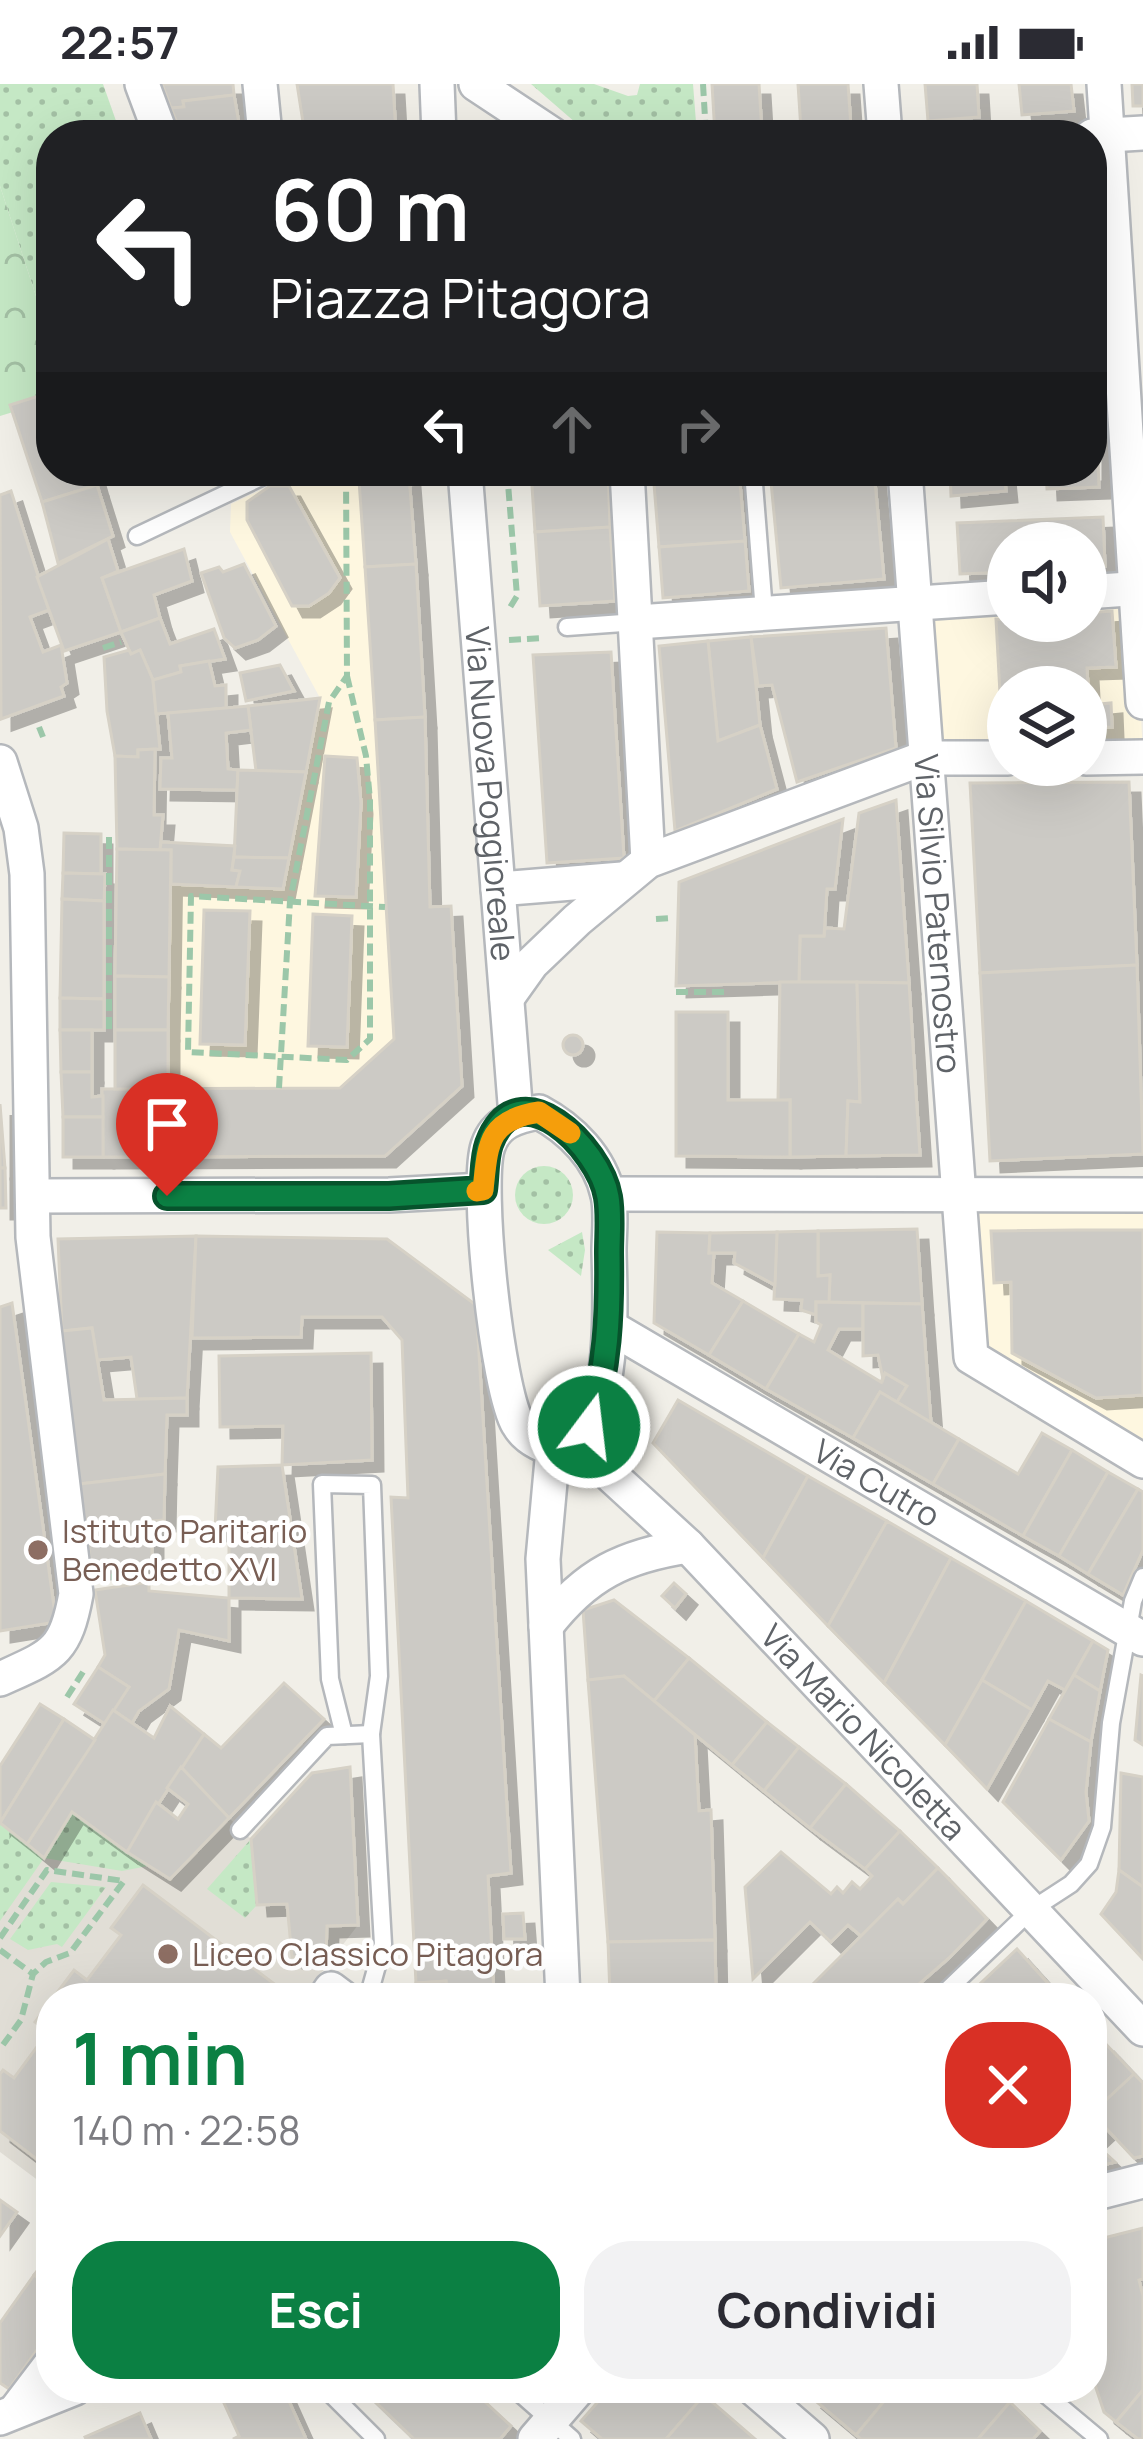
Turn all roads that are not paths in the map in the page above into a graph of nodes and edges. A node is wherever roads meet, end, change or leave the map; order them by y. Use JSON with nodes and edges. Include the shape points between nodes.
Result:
{"nodes":[{"id":1,"x":142,"y":84,"type":"edge"},
{"id":2,"x":260,"y":84,"type":"edge"},
{"id":3,"x":436,"y":84,"type":"edge"},
{"id":4,"x":476,"y":84,"type":"edge"},
{"id":5,"x":881,"y":84,"type":"edge"},
{"id":6,"x":1103,"y":84,"type":"edge"},
{"id":7,"x":155,"y":120,"type":"edge"},
{"id":8,"x":264,"y":120,"type":"edge"},
{"id":9,"x":438,"y":120,"type":"edge"},
{"id":10,"x":531,"y":120,"type":"edge"},
{"id":11,"x":884,"y":120,"type":"edge"},
{"id":12,"x":1101,"y":120,"type":"edge"},
{"id":13,"x":1143,"y":133,"type":"edge"},
{"id":14,"x":1107,"y":136,"type":"edge"},
{"id":15,"x":1107,"y":223,"type":"edge"},
{"id":16,"x":1119,"y":372,"type":"edge"},
{"id":17,"x":242,"y":486,"type":"edge"},
{"id":18,"x":466,"y":486,"type":"edge"},
{"id":19,"x":628,"y":486,"type":"edge"},
{"id":20,"x":754,"y":486,"type":"edge"},
{"id":21,"x":906,"y":486,"type":"edge"},
{"id":22,"x":137,"y":536,"type":"dead end"},
{"id":23,"x":1139,"y":588,"type":"edge"},
{"id":24,"x":1107,"y":590,"type":"edge"},
{"id":25,"x":987,"y":598,"type":"edge"},
{"id":26,"x":913,"y":603,"type":"junction"},
{"id":27,"x":764,"y":612,"type":"junction"},
{"id":28,"x":637,"y":622,"type":"junction"},
{"id":29,"x":567,"y":627,"type":"dead end"},
{"id":30,"x":1143,"y":702,"type":"edge"},
{"id":31,"x":1143,"y":757,"type":"edge"},
{"id":32,"x":924,"y":758,"type":"junction"},
{"id":33,"x":987,"y":758,"type":"edge"},
{"id":34,"x":1107,"y":758,"type":"edge"},
{"id":35,"x":0,"y":762,"type":"edge"},
{"id":36,"x":635,"y":870,"type":"junction"},
{"id":37,"x":498,"y":889,"type":"junction"},
{"id":38,"x":507,"y":998,"type":"junction"},
{"id":39,"x":516,"y":1116,"type":"junction"},
{"id":40,"x":483,"y":1190,"type":"junction"},
{"id":41,"x":608,"y":1194,"type":"junction"},
{"id":42,"x":958,"y":1195,"type":"junction"},
{"id":43,"x":1143,"y":1195,"type":"edge"},
{"id":44,"x":33,"y":1196,"type":"junction"},
{"id":45,"x":610,"y":1327,"type":"junction"},
{"id":46,"x":566,"y":1447,"type":"junction"},
{"id":47,"x":1143,"y":1461,"type":"edge"},
{"id":48,"x":688,"y":1546,"type":"junction"},
{"id":49,"x":1143,"y":1577,"type":"edge"},
{"id":50,"x":546,"y":1626,"type":"junction"},
{"id":51,"x":1136,"y":1635,"type":"edge"},
{"id":52,"x":0,"y":1679,"type":"edge"},
{"id":53,"x":371,"y":1734,"type":"junction"},
{"id":54,"x":344,"y":1735,"type":"junction"},
{"id":55,"x":240,"y":1830,"type":"dead end"},
{"id":56,"x":1031,"y":1910,"type":"junction"},
{"id":57,"x":372,"y":1983,"type":"edge"},
{"id":58,"x":562,"y":1983,"type":"edge"},
{"id":59,"x":955,"y":1983,"type":"edge"},
{"id":60,"x":1100,"y":1983,"type":"edge"},
{"id":61,"x":1107,"y":1991,"type":"edge"},
{"id":62,"x":1143,"y":2029,"type":"edge"},
{"id":63,"x":1143,"y":2181,"type":"edge"},
{"id":64,"x":1107,"y":2190,"type":"edge"},
{"id":65,"x":36,"y":2381,"type":"edge"},
{"id":66,"x":37,"y":2403,"type":"edge"},
{"id":67,"x":341,"y":2403,"type":"edge"},
{"id":68,"x":527,"y":2403,"type":"edge"},
{"id":69,"x":570,"y":2403,"type":"edge"},
{"id":70,"x":770,"y":2403,"type":"edge"},
{"id":71,"x":1056,"y":2403,"type":"edge"},
{"id":72,"x":7,"y":2415,"type":"edge"},
{"id":73,"x":552,"y":2433,"type":"edge"},
{"id":74,"x":376,"y":2439,"type":"edge"},
{"id":75,"x":812,"y":2439,"type":"edge"},
{"id":76,"x":1099,"y":2439,"type":"edge"}],
"edges":[{"from":1,"to":7,"type":"street"},
{"from":2,"to":8,"type":"street"},
{"from":3,"to":9,"type":"street"},
{"from":4,"to":10,"type":"street"},
{"from":5,"to":11,"type":"street"},
{"from":6,"to":12,"type":"street"},
{"from":13,"to":14,"type":"street"},
{"from":15,"to":16,"type":"street"},
{"from":16,"to":23,"type":"street"},
{"from":17,"to":22,"type":"lane"},
{"from":18,"to":37,"type":"street","name":"Via Nuova Poggioreale"},
{"from":19,"to":28,"type":"street"},
{"from":20,"to":27,"type":"lane"},
{"from":21,"to":26,"type":"street","name":"Via Silvio Paternostro"},
{"from":23,"to":24,"type":"street"},
{"from":23,"to":30,"type":"street"},
{"from":25,"to":26,"type":"street"},
{"from":26,"to":27,"type":"street"},
{"from":26,"to":32,"type":"street","name":"Via Silvio Paternostro"},
{"from":27,"to":28,"type":"street"},
{"from":28,"to":29,"type":"lane"},
{"from":28,"to":36,"type":"street"},
{"from":31,"to":34,"type":"street"},
{"from":32,"to":33,"type":"street"},
{"from":32,"to":36,"type":"street"},
{"from":32,"to":42,"type":"street","name":"Via Silvio Paternostro"},
{"from":35,"to":44,"type":"street","via":[[27,874]]},
{"from":36,"to":37,"type":"street"},
{"from":36,"to":38,"type":"street","via":[[532,963]]},
{"from":37,"to":38,"type":"street","name":"Via Nuova Poggioreale"},
{"from":38,"to":39,"type":"street","name":"Via Nuova Poggioreale"},
{"from":39,"to":40,"type":"street","name":"Via Mario Nicoletta","via":[[488,1147]]},
{"from":39,"to":41,"type":"street","via":[[539,1112],[557,1122],[584,1146]]},
{"from":40,"to":44,"type":"street"},
{"from":40,"to":46,"type":"street","name":"Via Mario Nicoletta","via":[[503,1376],[517,1424],[532,1439]]},
{"from":41,"to":42,"type":"street"},
{"from":41,"to":45,"type":"street"},
{"from":42,"to":43,"type":"street"},
{"from":42,"to":47,"type":"street","name":"Via Silvio Paternostro","via":[[971,1357]]},
{"from":44,"to":52,"type":"street","via":[[76,1594],[60,1645]]},
{"from":45,"to":46,"type":"street","via":[[589,1427]]},
{"from":45,"to":51,"type":"street","name":"Via Cutro"},
{"from":46,"to":48,"type":"street","name":"Via Mario Nicoletta"},
{"from":46,"to":50,"type":"street","via":[[543,1558]]},
{"from":48,"to":50,"type":"street","via":[[649,1552],[592,1578]]},
{"from":48,"to":56,"type":"street","name":"Via Mario Nicoletta"},
{"from":49,"to":51,"type":"lane","via":[[1133,1601]]},
{"from":50,"to":58,"type":"street"},
{"from":51,"to":56,"type":"lane","via":[[1111,1723],[1094,1855],[1082,1874]]},
{"from":53,"to":54,"type":"lane"},
{"from":53,"to":54,"type":"lane","via":[[380,1676],[373,1485],[322,1484],[330,1679]]},
{"from":53,"to":57,"type":"lane","via":[[382,1944]]},
{"from":54,"to":55,"type":"lane","via":[[327,1736]]},
{"from":56,"to":59,"type":"lane"},
{"from":56,"to":60,"type":"street","name":"Via Mario Nicoletta"},
{"from":61,"to":62,"type":"street","name":"Via Mario Nicoletta"},
{"from":63,"to":64,"type":"street"},
{"from":65,"to":72,"type":"street"},
{"from":66,"to":72,"type":"street"},
{"from":67,"to":74,"type":"lane"},
{"from":68,"to":73,"type":"lane"},
{"from":69,"to":73,"type":"street"},
{"from":70,"to":75,"type":"street"},
{"from":71,"to":76,"type":"lane"}]}
